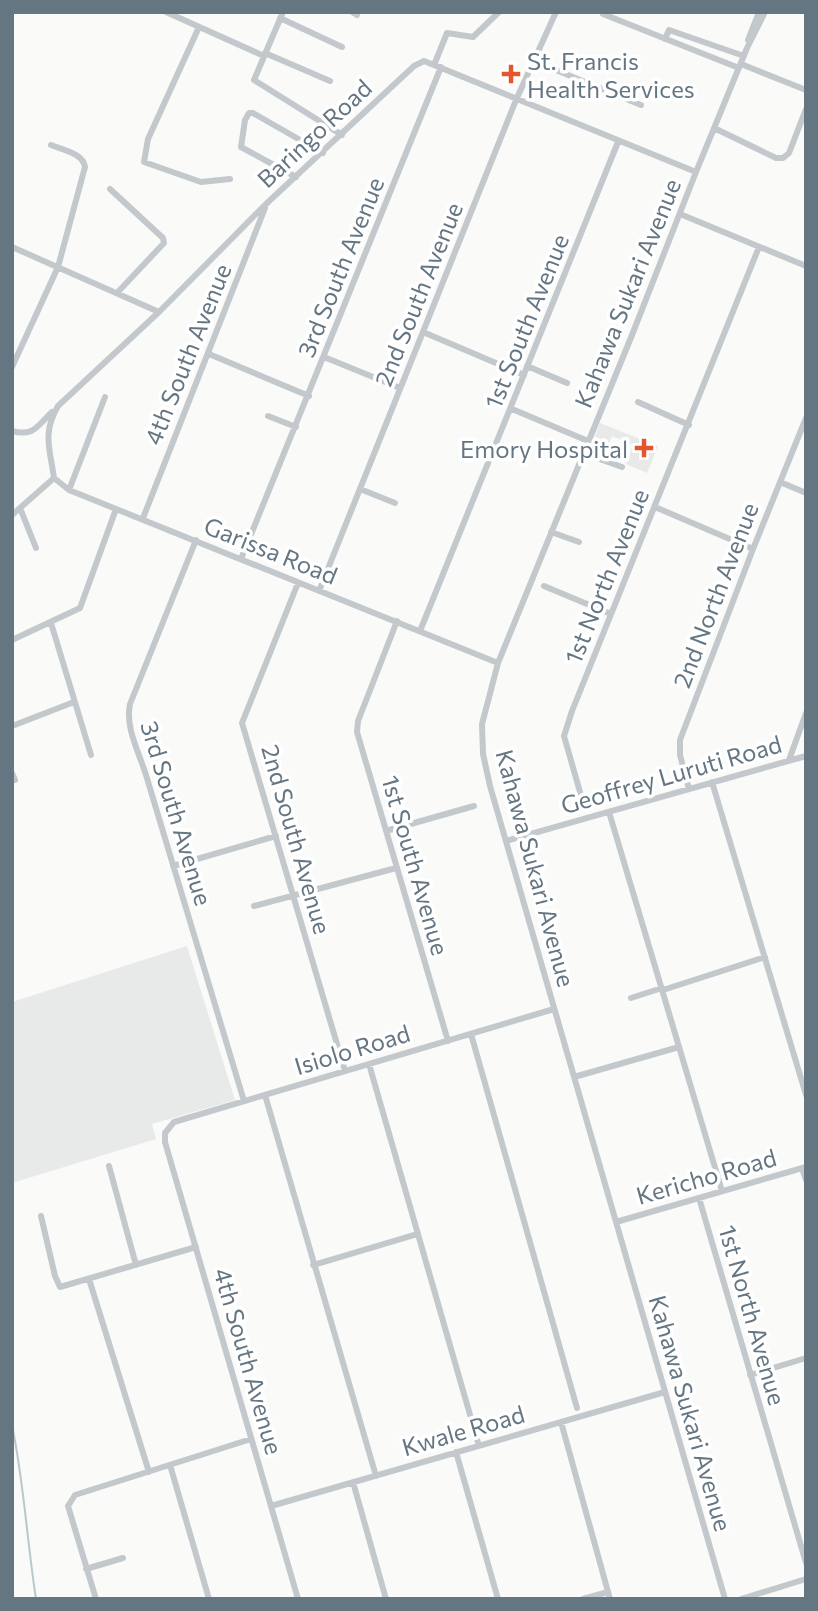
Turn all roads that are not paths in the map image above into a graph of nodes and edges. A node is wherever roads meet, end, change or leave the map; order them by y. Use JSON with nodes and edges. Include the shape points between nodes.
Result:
{"nodes":[{"id":1,"x":166,"y":12,"type":"edge"},
{"id":2,"x":499,"y":12,"type":"edge"},
{"id":3,"x":556,"y":12,"type":"edge"},
{"id":4,"x":759,"y":12,"type":"edge"},
{"id":5,"x":765,"y":12,"type":"edge"},
{"id":6,"x":603,"y":14,"type":"dead end"},
{"id":7,"x":282,"y":15,"type":"edge"},
{"id":8,"x":199,"y":27,"type":"junction"},
{"id":9,"x":665,"y":39,"type":"junction"},
{"id":10,"x":342,"y":47,"type":"dead end"},
{"id":11,"x":747,"y":48,"type":"junction"},
{"id":12,"x":265,"y":54,"type":"junction"},
{"id":13,"x":534,"y":61,"type":"junction"},
{"id":14,"x":741,"y":63,"type":"junction"},
{"id":15,"x":437,"y":66,"type":"junction"},
{"id":16,"x":330,"y":81,"type":"dead end"},
{"id":17,"x":806,"y":90,"type":"edge"},
{"id":18,"x":516,"y":100,"type":"junction"},
{"id":19,"x":641,"y":105,"type":"dead end"},
{"id":20,"x":806,"y":109,"type":"edge"},
{"id":21,"x":714,"y":128,"type":"junction"},
{"id":22,"x":342,"y":135,"type":"junction"},
{"id":23,"x":618,"y":142,"type":"junction"},
{"id":24,"x":51,"y":145,"type":"dead end"},
{"id":25,"x":323,"y":153,"type":"junction"},
{"id":26,"x":696,"y":172,"type":"junction"},
{"id":27,"x":296,"y":177,"type":"junction"},
{"id":28,"x":230,"y":179,"type":"dead end"},
{"id":29,"x":110,"y":189,"type":"dead end"},
{"id":30,"x":267,"y":204,"type":"junction"},
{"id":31,"x":680,"y":214,"type":"junction"},
{"id":32,"x":759,"y":247,"type":"junction"},
{"id":33,"x":12,"y":248,"type":"edge"},
{"id":34,"x":58,"y":267,"type":"junction"},
{"id":35,"x":806,"y":267,"type":"edge"},
{"id":36,"x":117,"y":293,"type":"junction"},
{"id":37,"x":159,"y":312,"type":"junction"},
{"id":38,"x":423,"y":332,"type":"junction"},
{"id":39,"x":209,"y":354,"type":"junction"},
{"id":40,"x":324,"y":357,"type":"junction"},
{"id":41,"x":527,"y":366,"type":"junction"},
{"id":42,"x":12,"y":367,"type":"edge"},
{"id":43,"x":524,"y":374,"type":"junction"},
{"id":44,"x":567,"y":383,"type":"dead end"},
{"id":45,"x":400,"y":388,"type":"junction"},
{"id":46,"x":309,"y":396,"type":"junction"},
{"id":47,"x":105,"y":397,"type":"dead end"},
{"id":48,"x":638,"y":402,"type":"dead end"},
{"id":49,"x":58,"y":406,"type":"junction"},
{"id":50,"x":512,"y":409,"type":"junction"},
{"id":51,"x":268,"y":416,"type":"dead end"},
{"id":52,"x":806,"y":418,"type":"edge"},
{"id":53,"x":689,"y":425,"type":"junction"},
{"id":54,"x":296,"y":427,"type":"junction"},
{"id":55,"x":12,"y":431,"type":"edge"},
{"id":56,"x":588,"y":441,"type":"junction"},
{"id":57,"x":583,"y":453,"type":"junction"},
{"id":58,"x":622,"y":467,"type":"dead end"},
{"id":59,"x":54,"y":478,"type":"junction"},
{"id":60,"x":780,"y":482,"type":"junction"},
{"id":61,"x":359,"y":489,"type":"junction"},
{"id":62,"x":69,"y":490,"type":"junction"},
{"id":63,"x":806,"y":493,"type":"edge"},
{"id":64,"x":395,"y":503,"type":"dead end"},
{"id":65,"x":655,"y":507,"type":"junction"},
{"id":66,"x":20,"y":508,"type":"junction"},
{"id":67,"x":116,"y":509,"type":"junction"},
{"id":68,"x":12,"y":515,"type":"edge"},
{"id":69,"x":142,"y":518,"type":"junction"},
{"id":70,"x":551,"y":532,"type":"junction"},
{"id":71,"x":196,"y":540,"type":"junction"},
{"id":72,"x":579,"y":542,"type":"dead end"},
{"id":73,"x":36,"y":548,"type":"dead end"},
{"id":74,"x":753,"y":548,"type":"junction"},
{"id":75,"x":241,"y":559,"type":"junction"},
{"id":76,"x":298,"y":583,"type":"junction"},
{"id":77,"x":544,"y":586,"type":"dead end"},
{"id":78,"x":319,"y":591,"type":"junction"},
{"id":79,"x":611,"y":614,"type":"junction"},
{"id":80,"x":397,"y":621,"type":"junction"},
{"id":81,"x":51,"y":623,"type":"junction"},
{"id":82,"x":420,"y":631,"type":"junction"},
{"id":83,"x":12,"y":640,"type":"edge"},
{"id":84,"x":498,"y":663,"type":"junction"},
{"id":85,"x":74,"y":702,"type":"junction"},
{"id":86,"x":806,"y":713,"type":"edge"},
{"id":87,"x":12,"y":726,"type":"edge"},
{"id":88,"x":91,"y":755,"type":"dead end"},
{"id":89,"x":806,"y":755,"type":"edge"},
{"id":90,"x":789,"y":760,"type":"junction"},
{"id":91,"x":712,"y":782,"type":"junction"},
{"id":92,"x":689,"y":789,"type":"junction"},
{"id":93,"x":474,"y":806,"type":"dead end"},
{"id":94,"x":586,"y":811,"type":"junction"},
{"id":95,"x":609,"y":812,"type":"junction"},
{"id":96,"x":386,"y":831,"type":"junction"},
{"id":97,"x":276,"y":836,"type":"junction"},
{"id":98,"x":506,"y":841,"type":"junction"},
{"id":99,"x":173,"y":866,"type":"junction"},
{"id":100,"x":396,"y":868,"type":"junction"},
{"id":101,"x":293,"y":895,"type":"junction"},
{"id":102,"x":254,"y":906,"type":"dead end"},
{"id":103,"x":765,"y":957,"type":"junction"},
{"id":104,"x":662,"y":989,"type":"junction"},
{"id":105,"x":631,"y":998,"type":"dead end"},
{"id":106,"x":554,"y":1009,"type":"junction"},
{"id":107,"x":471,"y":1034,"type":"junction"},
{"id":108,"x":448,"y":1041,"type":"junction"},
{"id":109,"x":680,"y":1047,"type":"junction"},
{"id":110,"x":369,"y":1064,"type":"junction"},
{"id":111,"x":345,"y":1071,"type":"junction"},
{"id":112,"x":574,"y":1077,"type":"junction"},
{"id":113,"x":265,"y":1095,"type":"junction"},
{"id":114,"x":806,"y":1095,"type":"edge"},
{"id":115,"x":244,"y":1101,"type":"junction"},
{"id":116,"x":164,"y":1133,"type":"joint"},
{"id":117,"x":109,"y":1166,"type":"dead end"},
{"id":118,"x":804,"y":1168,"type":"edge"},
{"id":119,"x":806,"y":1180,"type":"edge"},
{"id":120,"x":722,"y":1191,"type":"junction"},
{"id":121,"x":699,"y":1198,"type":"junction"},
{"id":122,"x":41,"y":1216,"type":"dead end"},
{"id":123,"x":616,"y":1222,"type":"junction"},
{"id":124,"x":416,"y":1234,"type":"junction"},
{"id":125,"x":196,"y":1247,"type":"junction"},
{"id":126,"x":136,"y":1265,"type":"junction"},
{"id":127,"x":313,"y":1265,"type":"junction"},
{"id":128,"x":89,"y":1279,"type":"junction"},
{"id":129,"x":806,"y":1358,"type":"edge"},
{"id":130,"x":750,"y":1375,"type":"junction"},
{"id":131,"x":665,"y":1392,"type":"junction"},
{"id":132,"x":578,"y":1412,"type":"junction"},
{"id":133,"x":561,"y":1422,"type":"junction"},
{"id":134,"x":251,"y":1438,"type":"junction"},
{"id":135,"x":479,"y":1446,"type":"junction"},
{"id":136,"x":456,"y":1452,"type":"junction"},
{"id":137,"x":170,"y":1465,"type":"junction"},
{"id":138,"x":149,"y":1472,"type":"junction"},
{"id":139,"x":376,"y":1476,"type":"junction"},
{"id":140,"x":353,"y":1482,"type":"junction"},
{"id":141,"x":271,"y":1506,"type":"junction"},
{"id":142,"x":123,"y":1558,"type":"dead end"},
{"id":143,"x":806,"y":1563,"type":"edge"},
{"id":144,"x":87,"y":1570,"type":"junction"},
{"id":145,"x":806,"y":1579,"type":"edge"},
{"id":146,"x":609,"y":1595,"type":"edge"},
{"id":147,"x":96,"y":1599,"type":"edge"},
{"id":148,"x":209,"y":1599,"type":"edge"},
{"id":149,"x":298,"y":1599,"type":"edge"},
{"id":150,"x":386,"y":1599,"type":"edge"},
{"id":151,"x":498,"y":1599,"type":"edge"},
{"id":152,"x":583,"y":1599,"type":"edge"},
{"id":153,"x":725,"y":1599,"type":"edge"},
{"id":154,"x":741,"y":1599,"type":"edge"}],
"edges":[{"from":1,"to":8,"type":"street"},
{"from":2,"to":15,"type":"street","name":"3rd South Avenue","via":[[474,37],[447,33]]},
{"from":3,"to":13,"type":"street","name":"2nd South Avenue"},
{"from":4,"to":11,"type":"street","name":"Kahawa Sukari Avenue"},
{"from":5,"to":11,"type":"street","name":"Kahawa Sukari Avenue"},
{"from":6,"to":9,"type":"street"},
{"from":7,"to":10,"type":"street"},
{"from":7,"to":12,"type":"street"},
{"from":8,"to":12,"type":"street"},
{"from":8,"to":28,"type":"street","via":[[148,139],[144,162],[201,182]]},
{"from":9,"to":14,"type":"street"},
{"from":9,"to":14,"type":"street","via":[[669,30]]},
{"from":11,"to":14,"type":"street","name":"Kahawa Sukari Avenue"},
{"from":12,"to":16,"type":"street"},
{"from":12,"to":22,"type":"street","via":[[254,80]]},
{"from":13,"to":18,"type":"street","name":"2nd South Avenue"},
{"from":13,"to":19,"type":"street"},
{"from":14,"to":17,"type":"street"},
{"from":14,"to":21,"type":"street","name":"Kahawa Sukari Avenue"},
{"from":15,"to":18,"type":"street"},
{"from":15,"to":22,"type":"street","name":"Baringo Road","via":[[424,61],[414,66]]},
{"from":15,"to":40,"type":"street","name":"3rd South Avenue"},
{"from":18,"to":23,"type":"street"},
{"from":18,"to":38,"type":"street","name":"2nd South Avenue"},
{"from":20,"to":21,"type":"street","via":[[783,158]]},
{"from":21,"to":26,"type":"street","name":"Kahawa Sukari Avenue"},
{"from":22,"to":25,"type":"street","name":"Baringo Road"},
{"from":23,"to":26,"type":"street"},
{"from":23,"to":41,"type":"street","name":"1st South Avenue"},
{"from":24,"to":34,"type":"street","via":[[80,157],[85,167]]},
{"from":25,"to":27,"type":"street","name":"Baringo Road"},
{"from":25,"to":27,"type":"street","via":[[249,113],[241,147]]},
{"from":26,"to":31,"type":"street","name":"Kahawa Sukari Avenue"},
{"from":27,"to":30,"type":"street","name":"Baringo Road"},
{"from":29,"to":36,"type":"street","via":[[164,243]]},
{"from":30,"to":37,"type":"street","name":"Baringo Road"},
{"from":30,"to":39,"type":"street","name":"4th South Avenue"},
{"from":31,"to":32,"type":"street"},
{"from":31,"to":56,"type":"street","name":"Kahawa Sukari Avenue"},
{"from":32,"to":35,"type":"street"},
{"from":32,"to":53,"type":"street","name":"1st North Avenue"},
{"from":33,"to":34,"type":"street"},
{"from":34,"to":36,"type":"street"},
{"from":34,"to":42,"type":"street"},
{"from":36,"to":37,"type":"street"},
{"from":37,"to":49,"type":"street","name":"Baringo Road"},
{"from":38,"to":43,"type":"street"},
{"from":38,"to":45,"type":"street","name":"2nd South Avenue"},
{"from":39,"to":46,"type":"street"},
{"from":39,"to":69,"type":"street","name":"4th South Avenue"},
{"from":40,"to":45,"type":"street"},
{"from":40,"to":46,"type":"street","name":"3rd South Avenue"},
{"from":41,"to":43,"type":"street","name":"1st South Avenue"},
{"from":41,"to":44,"type":"street"},
{"from":43,"to":50,"type":"street","name":"1st South Avenue"},
{"from":45,"to":61,"type":"street","name":"2nd South Avenue"},
{"from":46,"to":54,"type":"street","name":"3rd South Avenue"},
{"from":47,"to":62,"type":"street"},
{"from":48,"to":53,"type":"street"},
{"from":49,"to":55,"type":"street","name":"Baringo Road","via":[[32,432]]},
{"from":49,"to":59,"type":"street","via":[[48,429]]},
{"from":50,"to":56,"type":"street"},
{"from":50,"to":82,"type":"street","name":"1st South Avenue"},
{"from":51,"to":54,"type":"street"},
{"from":52,"to":60,"type":"street","name":"2nd North Avenue"},
{"from":53,"to":65,"type":"street","name":"1st North Avenue"},
{"from":54,"to":75,"type":"street","name":"3rd South Avenue"},
{"from":56,"to":57,"type":"street","name":"Kahawa Sukari Avenue"},
{"from":57,"to":58,"type":"street"},
{"from":57,"to":70,"type":"street","name":"Kahawa Sukari Avenue"},
{"from":59,"to":62,"type":"street","name":"Garissa Road"},
{"from":59,"to":66,"type":"street"},
{"from":60,"to":63,"type":"street"},
{"from":60,"to":74,"type":"street","name":"2nd North Avenue"},
{"from":61,"to":64,"type":"street"},
{"from":61,"to":78,"type":"street","name":"2nd South Avenue"},
{"from":62,"to":67,"type":"street","name":"Garissa Road"},
{"from":65,"to":74,"type":"street"},
{"from":65,"to":79,"type":"street","name":"1st North Avenue"},
{"from":66,"to":68,"type":"street"},
{"from":66,"to":73,"type":"street"},
{"from":67,"to":69,"type":"street","name":"Garissa Road"},
{"from":67,"to":81,"type":"street","via":[[83,604]]},
{"from":69,"to":71,"type":"street","name":"Garissa Road"},
{"from":70,"to":72,"type":"street"},
{"from":70,"to":84,"type":"street","name":"Kahawa Sukari Avenue"},
{"from":71,"to":75,"type":"street","name":"Garissa Road"},
{"from":71,"to":99,"type":"street","name":"3rd South Avenue","via":[[128,714]]},
{"from":74,"to":92,"type":"street","name":"2nd North Avenue","via":[[680,740]]},
{"from":75,"to":76,"type":"street","name":"Garissa Road"},
{"from":76,"to":78,"type":"street","name":"Garissa Road"},
{"from":76,"to":97,"type":"street","name":"2nd South Avenue","via":[[242,723]]},
{"from":77,"to":79,"type":"street"},
{"from":78,"to":80,"type":"street","name":"Garissa Road"},
{"from":79,"to":94,"type":"street","name":"1st North Avenue","via":[[564,736]]},
{"from":80,"to":82,"type":"street","name":"Garissa Road"},
{"from":80,"to":96,"type":"street","name":"1st South Avenue","via":[[357,727]]},
{"from":81,"to":83,"type":"street"},
{"from":81,"to":85,"type":"street"},
{"from":82,"to":84,"type":"street","name":"Garissa Road"},
{"from":84,"to":98,"type":"street","name":"Kahawa Sukari Avenue","via":[[481,734]]},
{"from":85,"to":87,"type":"street"},
{"from":85,"to":88,"type":"street"},
{"from":86,"to":90,"type":"street"},
{"from":89,"to":90,"type":"street","name":"Geoffrey Luruti Road"},
{"from":90,"to":91,"type":"street","name":"Geoffrey Luruti Road"},
{"from":91,"to":92,"type":"street","name":"Geoffrey Luruti Road"},
{"from":91,"to":103,"type":"street"},
{"from":92,"to":95,"type":"street","name":"Geoffrey Luruti Road"},
{"from":93,"to":96,"type":"street"},
{"from":94,"to":95,"type":"street","name":"Geoffrey Luruti Road"},
{"from":94,"to":98,"type":"street","name":"Geoffrey Luruti Road"},
{"from":95,"to":104,"type":"street","name":"1st North Avenue"},
{"from":96,"to":100,"type":"street","name":"1st South Avenue"},
{"from":97,"to":99,"type":"street"},
{"from":97,"to":101,"type":"street","name":"2nd South Avenue"},
{"from":98,"to":106,"type":"street","name":"Kahawa Sukari Avenue"},
{"from":99,"to":115,"type":"street","name":"3rd South Avenue"},
{"from":100,"to":101,"type":"street"},
{"from":100,"to":108,"type":"street","name":"1st South Avenue"},
{"from":101,"to":102,"type":"street"},
{"from":101,"to":111,"type":"street","name":"2nd South Avenue"},
{"from":103,"to":104,"type":"street"},
{"from":103,"to":114,"type":"street"},
{"from":104,"to":105,"type":"street"},
{"from":104,"to":109,"type":"street","name":"1st North Avenue"},
{"from":106,"to":107,"type":"street","name":"Isiolo Road"},
{"from":106,"to":112,"type":"street","name":"Kahawa Sukari Avenue"},
{"from":107,"to":108,"type":"street","name":"Isiolo Road"},
{"from":107,"to":132,"type":"street"},
{"from":108,"to":110,"type":"street","name":"Isiolo Road"},
{"from":109,"to":112,"type":"street"},
{"from":109,"to":120,"type":"street","name":"1st North Avenue"},
{"from":110,"to":111,"type":"street","name":"Isiolo Road"},
{"from":110,"to":124,"type":"street"},
{"from":111,"to":113,"type":"street","name":"Isiolo Road"},
{"from":112,"to":123,"type":"street","name":"Kahawa Sukari Avenue"},
{"from":113,"to":115,"type":"street","name":"Isiolo Road"},
{"from":113,"to":127,"type":"street"},
{"from":115,"to":116,"type":"street","name":"Isiolo Road","via":[[174,1122]]},
{"from":116,"to":125,"type":"street","name":"4th South Avenue"},
{"from":117,"to":126,"type":"street"},
{"from":118,"to":119,"type":"street"},
{"from":118,"to":120,"type":"street","name":"Kericho Road"},
{"from":120,"to":121,"type":"street","name":"Kericho Road"},
{"from":121,"to":123,"type":"street","name":"Kericho Road"},
{"from":121,"to":130,"type":"street","name":"1st North Avenue"},
{"from":122,"to":128,"type":"street","via":[[60,1287]]},
{"from":123,"to":131,"type":"street","name":"Kahawa Sukari Avenue"},
{"from":124,"to":127,"type":"street"},
{"from":124,"to":135,"type":"street"},
{"from":125,"to":126,"type":"street"},
{"from":125,"to":134,"type":"street","name":"4th South Avenue"},
{"from":126,"to":128,"type":"street"},
{"from":127,"to":139,"type":"street"},
{"from":128,"to":138,"type":"street"},
{"from":129,"to":130,"type":"street"},
{"from":130,"to":143,"type":"street","name":"1st North Avenue"},
{"from":131,"to":132,"type":"street","name":"Kwale Road"},
{"from":131,"to":153,"type":"street","name":"Kahawa Sukari Avenue"},
{"from":132,"to":133,"type":"street","name":"Kwale Road"},
{"from":133,"to":135,"type":"street","name":"Kwale Road"},
{"from":133,"to":146,"type":"street"},
{"from":134,"to":137,"type":"street"},
{"from":134,"to":141,"type":"street","name":"4th South Avenue"},
{"from":135,"to":136,"type":"street","name":"Kwale Road"},
{"from":136,"to":139,"type":"street","name":"Kwale Road"},
{"from":136,"to":151,"type":"street"},
{"from":137,"to":138,"type":"street"},
{"from":137,"to":148,"type":"street"},
{"from":138,"to":144,"type":"street","via":[[70,1500]]},
{"from":139,"to":140,"type":"street","name":"Kwale Road"},
{"from":140,"to":141,"type":"street","name":"Kwale Road"},
{"from":140,"to":150,"type":"street"},
{"from":141,"to":149,"type":"street","name":"4th South Avenue"},
{"from":142,"to":144,"type":"street"},
{"from":144,"to":147,"type":"street"},
{"from":145,"to":154,"type":"street"},
{"from":146,"to":152,"type":"street"}]}
